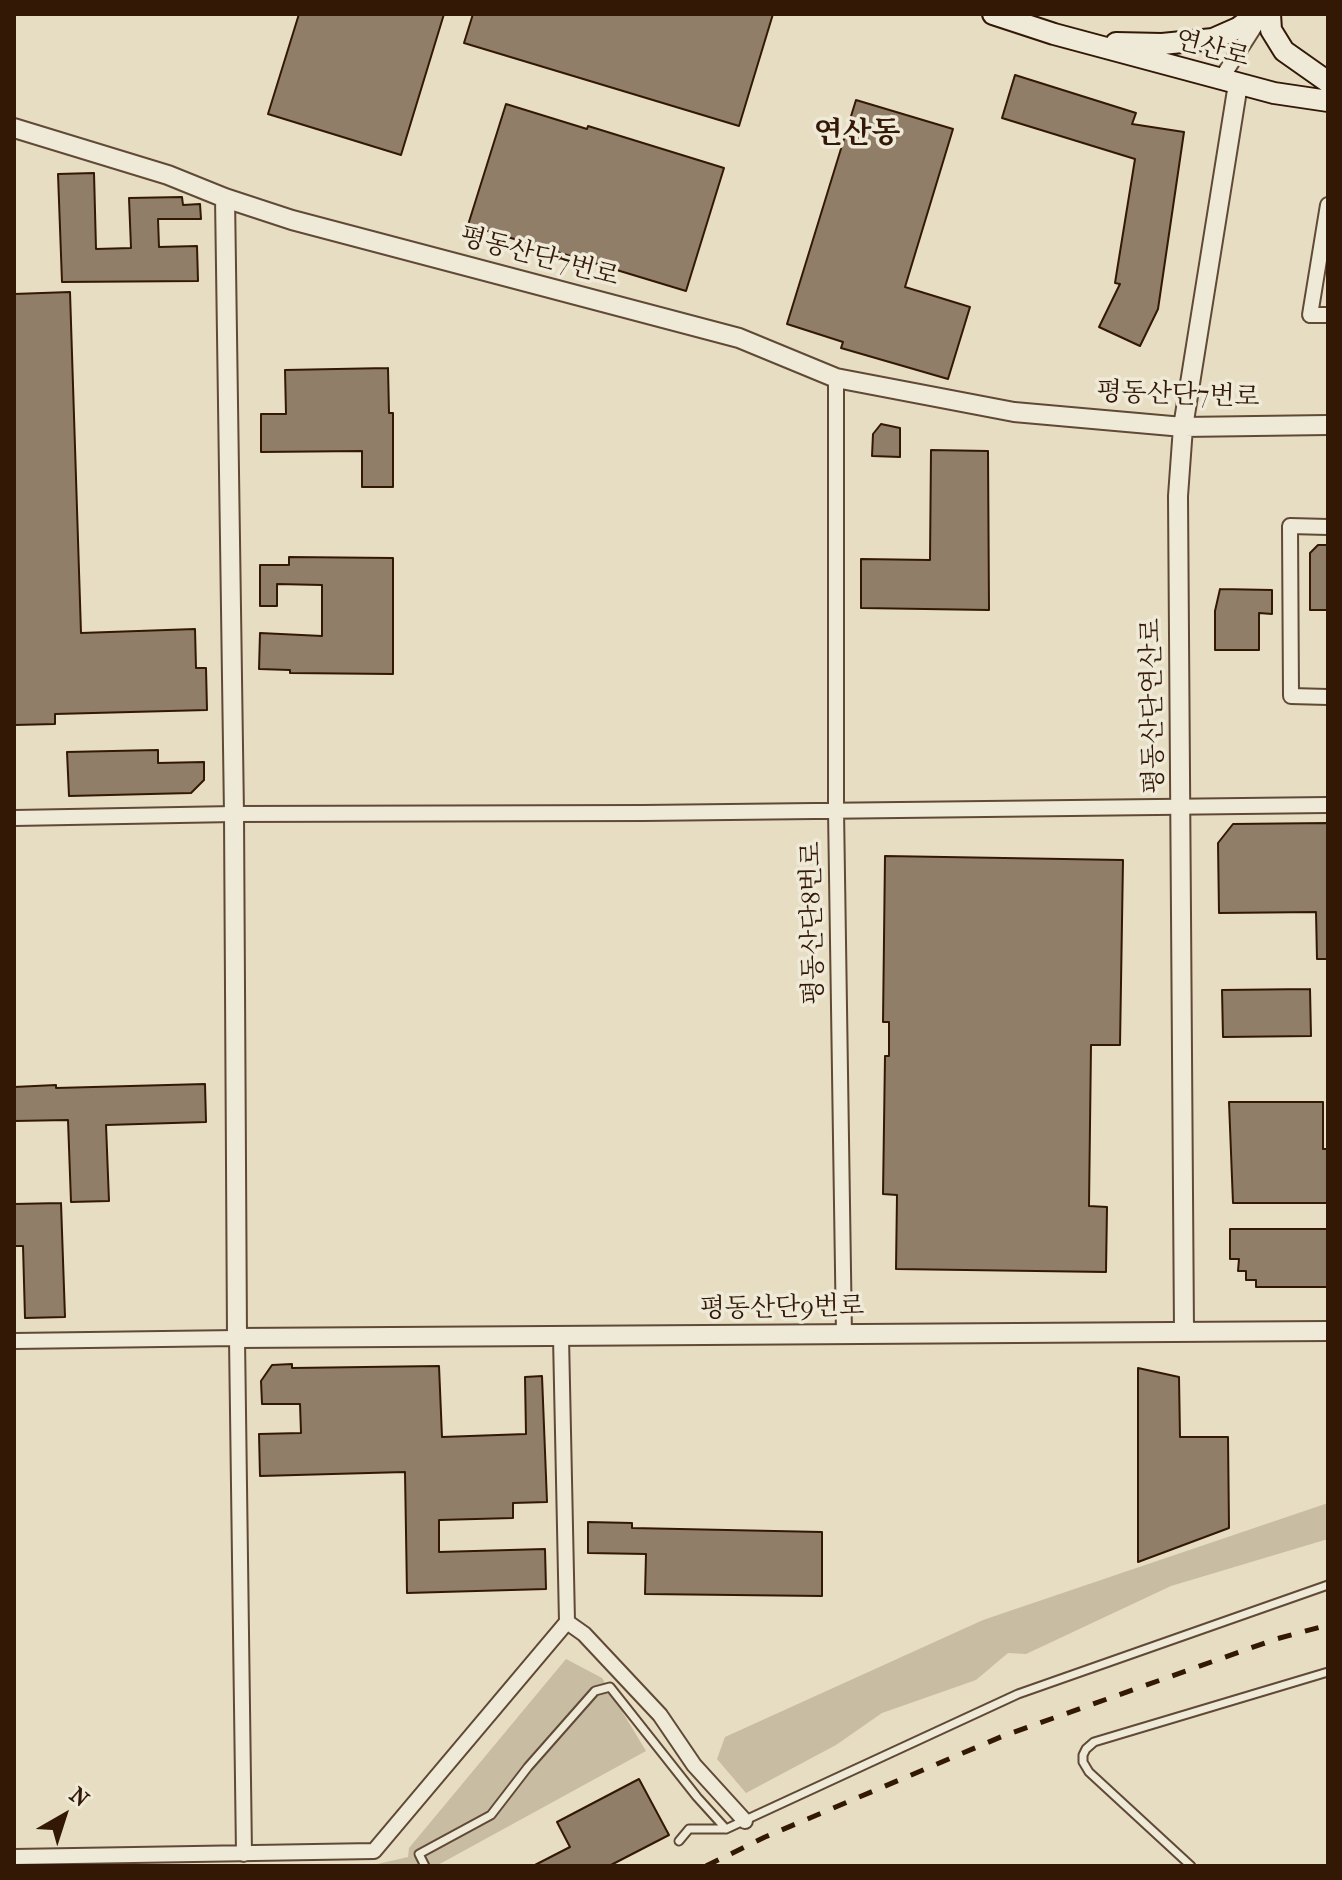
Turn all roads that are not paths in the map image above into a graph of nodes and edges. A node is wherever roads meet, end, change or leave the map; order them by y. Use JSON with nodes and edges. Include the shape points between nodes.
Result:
{"nodes":[{"id":1,"x":993,"y":14,"type":"edge"},
{"id":2,"x":1257,"y":14,"type":"edge"},
{"id":3,"x":1263,"y":14,"type":"edge"},
{"id":4,"x":1270,"y":14,"type":"edge"},
{"id":5,"x":1082,"y":41,"type":"junction"},
{"id":6,"x":1229,"y":81,"type":"junction"},
{"id":7,"x":1328,"y":82,"type":"edge"},
{"id":8,"x":1328,"y":101,"type":"edge"},
{"id":9,"x":14,"y":128,"type":"edge"},
{"id":10,"x":225,"y":198,"type":"junction"},
{"id":11,"x":1328,"y":205,"type":"edge"},
{"id":12,"x":1328,"y":315,"type":"edge"},
{"id":13,"x":836,"y":378,"type":"junction"},
{"id":14,"x":1328,"y":425,"type":"edge"},
{"id":15,"x":1183,"y":427,"type":"junction"},
{"id":16,"x":1328,"y":527,"type":"edge"},
{"id":17,"x":1328,"y":697,"type":"edge"},
{"id":18,"x":1328,"y":805,"type":"edge"},
{"id":19,"x":1181,"y":806,"type":"junction"},
{"id":20,"x":836,"y":810,"type":"junction"},
{"id":21,"x":234,"y":814,"type":"junction"},
{"id":22,"x":14,"y":818,"type":"edge"},
{"id":23,"x":1328,"y":1331,"type":"edge"},
{"id":24,"x":1184,"y":1332,"type":"junction"},
{"id":25,"x":844,"y":1335,"type":"junction"},
{"id":26,"x":561,"y":1337,"type":"junction"},
{"id":27,"x":237,"y":1338,"type":"junction"},
{"id":28,"x":14,"y":1341,"type":"edge"},
{"id":29,"x":1328,"y":1585,"type":"edge"},
{"id":30,"x":567,"y":1622,"type":"junction"},
{"id":31,"x":1328,"y":1672,"type":"edge"},
{"id":32,"x":745,"y":1821,"type":"junction"},
{"id":33,"x":726,"y":1829,"type":"junction"},
{"id":34,"x":679,"y":1841,"type":"dead end"},
{"id":35,"x":244,"y":1854,"type":"junction"},
{"id":36,"x":14,"y":1857,"type":"edge"},
{"id":37,"x":1182,"y":1862,"type":"edge"},
{"id":38,"x":425,"y":1866,"type":"edge"},
{"id":39,"x":1191,"y":1866,"type":"edge"}],
"edges":[{"from":1,"to":5,"type":"main road","name":"연산로"},
{"from":2,"to":5,"type":"main road","via":[[1213,39]]},
{"from":3,"to":6,"type":"street"},
{"from":4,"to":7,"type":"main road","via":[[1271,30],[1284,51]]},
{"from":5,"to":6,"type":"main road","name":"연산로"},
{"from":6,"to":8,"type":"main road","name":"연산로"},
{"from":6,"to":15,"type":"street","name":"평동산단연산로"},
{"from":9,"to":10,"type":"street","name":"평동산단7번로"},
{"from":10,"to":13,"type":"street","name":"평동산단7번로","via":[[739,338]]},
{"from":10,"to":21,"type":"street"},
{"from":11,"to":12,"type":"street","via":[[1310,315]]},
{"from":13,"to":15,"type":"street","name":"평동산단7번로","via":[[1014,412]]},
{"from":13,"to":20,"type":"street"},
{"from":14,"to":15,"type":"street","name":"평동산단7번로"},
{"from":15,"to":19,"type":"street","name":"평동산단연산로","via":[[1178,496]]},
{"from":16,"to":17,"type":"street","via":[[1290,526],[1291,696]]},
{"from":18,"to":19,"type":"street","name":"평동산단8번로"},
{"from":19,"to":20,"type":"street","name":"평동산단8번로"},
{"from":19,"to":24,"type":"street","name":"평동산단연산로"},
{"from":20,"to":21,"type":"street"},
{"from":20,"to":25,"type":"street","name":"평동산단8번로"},
{"from":21,"to":22,"type":"street"},
{"from":21,"to":27,"type":"street"},
{"from":23,"to":24,"type":"street","name":"평동산단9번로"},
{"from":24,"to":25,"type":"street","name":"평동산단9번로"},
{"from":25,"to":26,"type":"street","name":"평동산단9번로"},
{"from":26,"to":27,"type":"street","name":"평동산단9번로"},
{"from":26,"to":30,"type":"street"},
{"from":27,"to":28,"type":"street"},
{"from":27,"to":35,"type":"street"},
{"from":29,"to":32,"type":"lane","via":[[1018,1694]]},
{"from":30,"to":32,"type":"street","via":[[660,1715],[694,1765]]},
{"from":30,"to":35,"type":"street","via":[[374,1851]]},
{"from":31,"to":37,"type":"lane","via":[[1094,1742],[1086,1749],[1083,1762],[1089,1772]]},
{"from":32,"to":33,"type":"lane"},
{"from":33,"to":34,"type":"lane","via":[[689,1829]]},
{"from":33,"to":38,"type":"lane","via":[[610,1687],[595,1691],[491,1815],[419,1854]]},
{"from":35,"to":36,"type":"street"},
{"from":37,"to":39,"type":"lane"}]}
